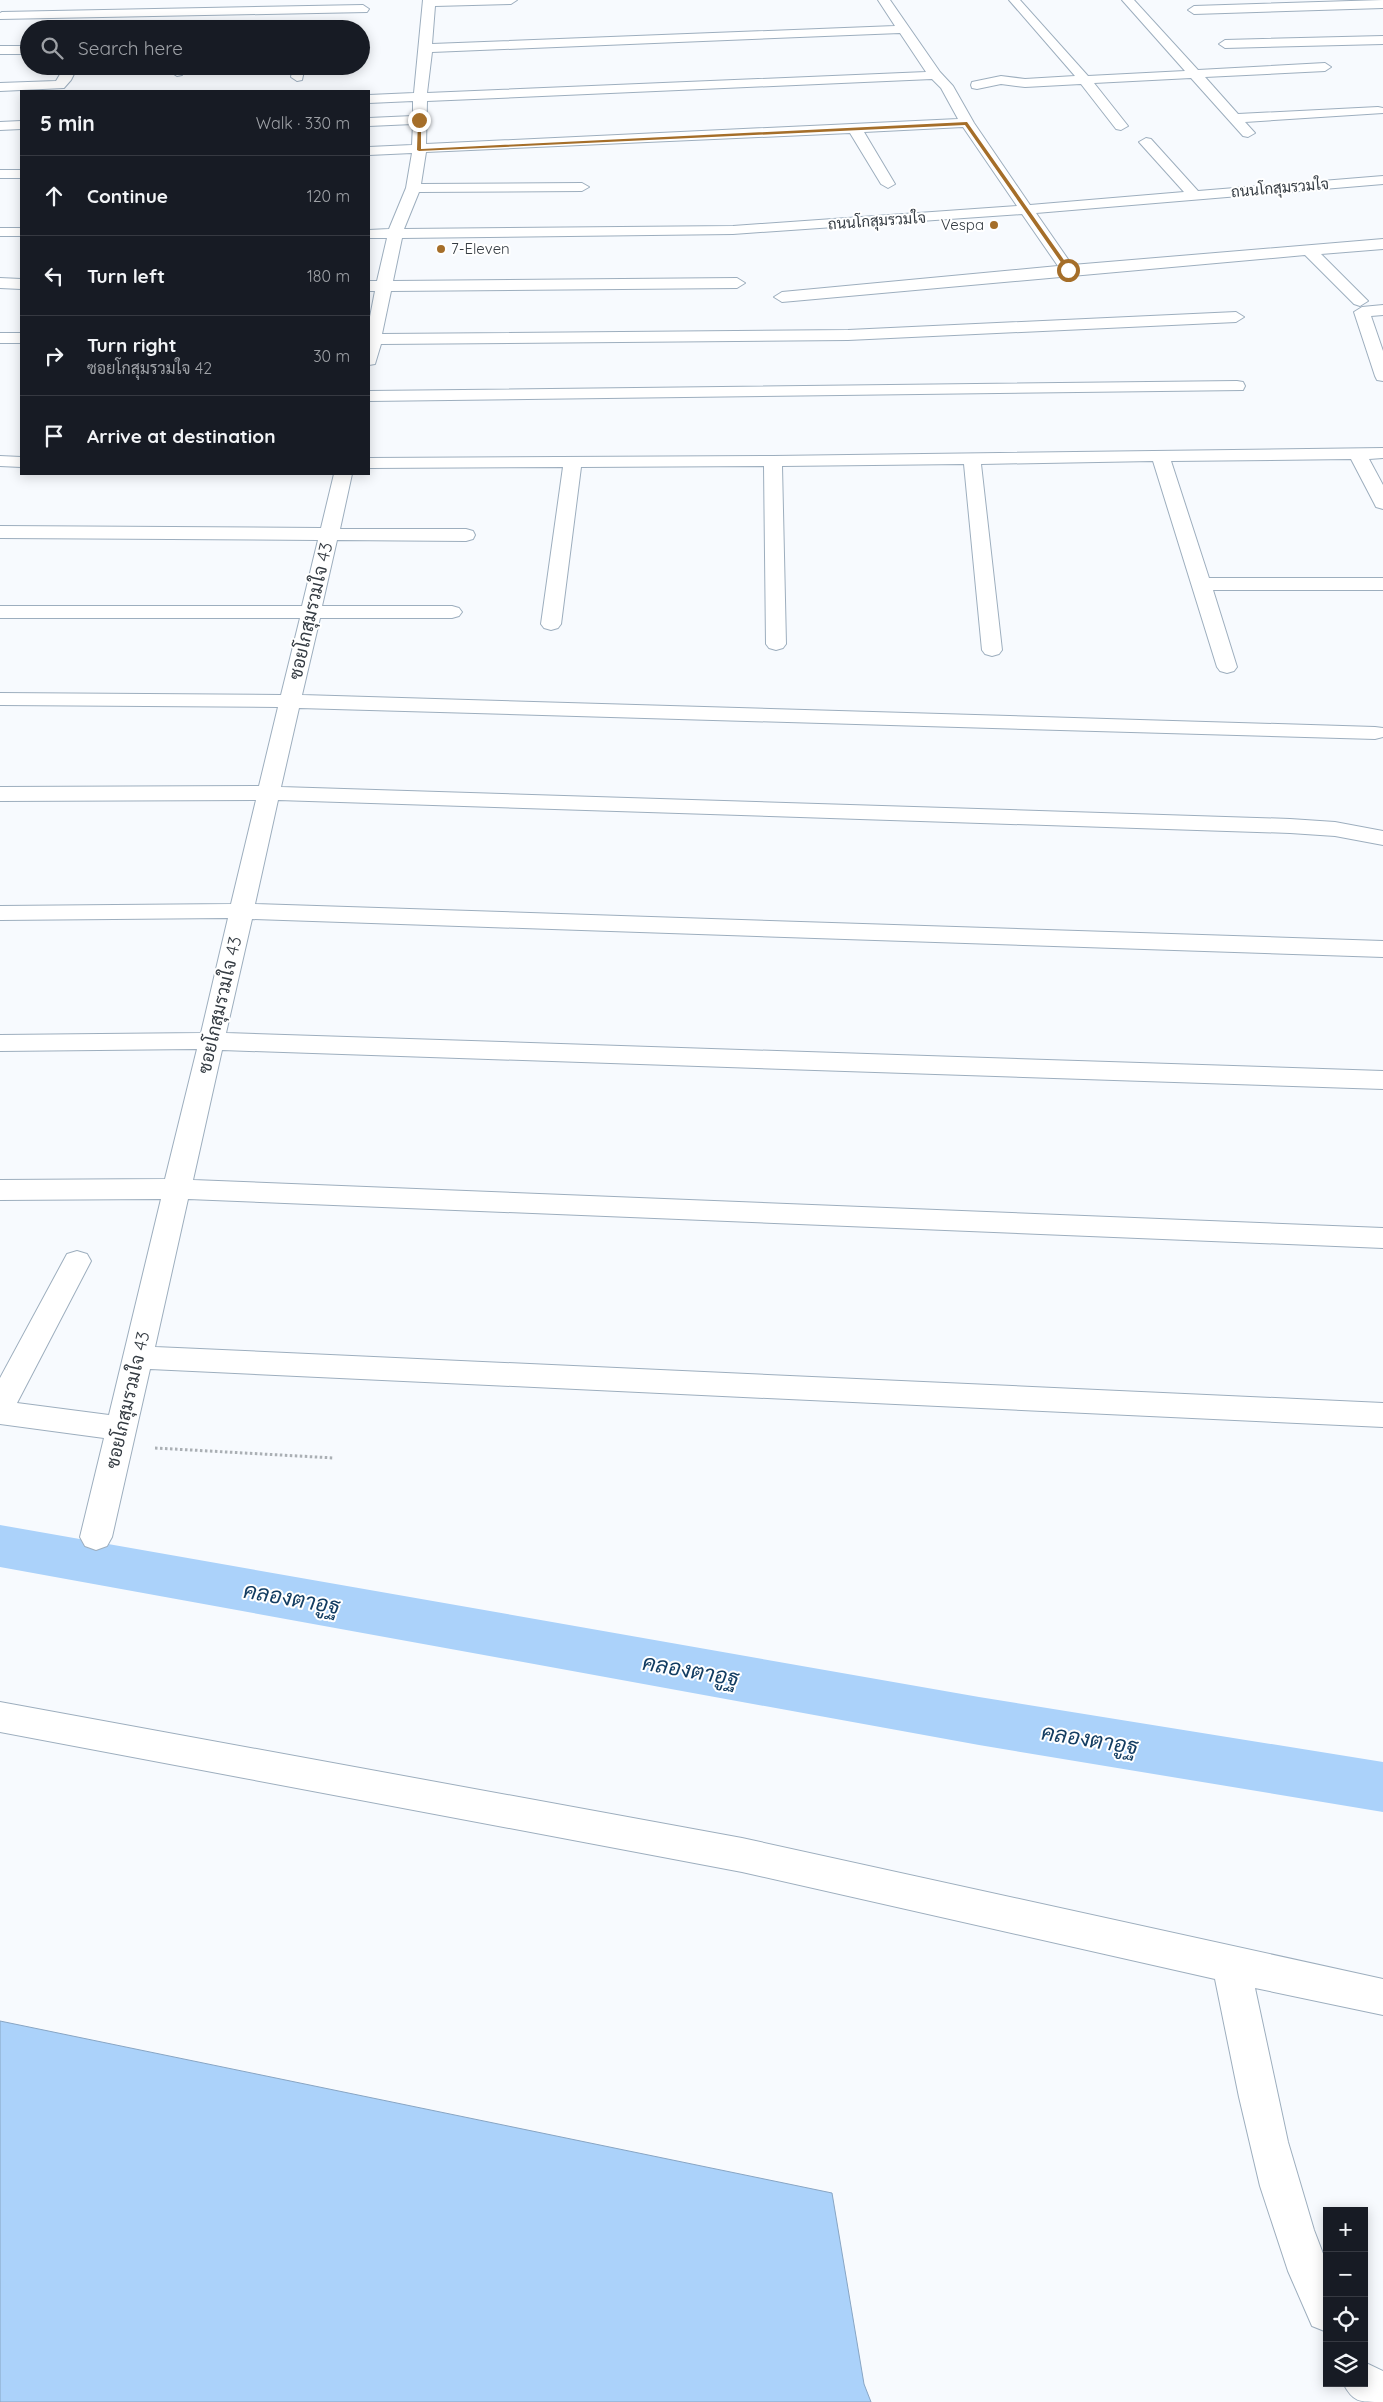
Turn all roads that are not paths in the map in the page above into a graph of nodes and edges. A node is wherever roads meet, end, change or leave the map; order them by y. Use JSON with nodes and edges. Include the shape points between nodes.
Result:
{"nodes":[{"id":1,"x":104,"y":0,"type":"edge"},
{"id":2,"x":510,"y":0,"type":"edge"},
{"id":3,"x":884,"y":0,"type":"edge"},
{"id":4,"x":1014,"y":0,"type":"edge"},
{"id":5,"x":1128,"y":0,"type":"edge"},
{"id":6,"x":429,"y":2,"type":"edge"},
{"id":7,"x":1383,"y":4,"type":"edge"},
{"id":8,"x":209,"y":6,"type":"edge"},
{"id":9,"x":308,"y":10,"type":"edge"},
{"id":10,"x":363,"y":10,"type":"dead end"},
{"id":11,"x":1194,"y":10,"type":"dead end"},
{"id":12,"x":99,"y":14,"type":"junction"},
{"id":13,"x":2,"y":16,"type":"dead end"},
{"id":14,"x":96,"y":20,"type":"edge"},
{"id":15,"x":202,"y":20,"type":"edge"},
{"id":16,"x":903,"y":29,"type":"junction"},
{"id":17,"x":1383,"y":40,"type":"edge"},
{"id":18,"x":1224,"y":44,"type":"dead end"},
{"id":19,"x":426,"y":48,"type":"junction"},
{"id":20,"x":0,"y":50,"type":"edge"},
{"id":21,"x":20,"y":50,"type":"edge"},
{"id":22,"x":1324,"y":66,"type":"dead end"},
{"id":23,"x":1193,"y":73,"type":"junction"},
{"id":24,"x":68,"y":75,"type":"edge"},
{"id":25,"x":935,"y":75,"type":"junction"},
{"id":26,"x":1083,"y":78,"type":"junction"},
{"id":27,"x":946,"y":86,"type":"junction"},
{"id":28,"x":0,"y":87,"type":"edge"},
{"id":29,"x":420,"y":98,"type":"junction"},
{"id":30,"x":370,"y":99,"type":"edge"},
{"id":31,"x":1378,"y":110,"type":"dead end"},
{"id":32,"x":1235,"y":118,"type":"junction"},
{"id":33,"x":419,"y":120,"type":"junction"},
{"id":34,"x":370,"y":122,"type":"edge"},
{"id":35,"x":967,"y":123,"type":"junction"},
{"id":36,"x":0,"y":126,"type":"edge"},
{"id":37,"x":20,"y":126,"type":"edge"},
{"id":38,"x":1121,"y":126,"type":"dead end"},
{"id":39,"x":855,"y":129,"type":"junction"},
{"id":40,"x":1248,"y":133,"type":"dead end"},
{"id":41,"x":1146,"y":142,"type":"dead end"},
{"id":42,"x":419,"y":150,"type":"junction"},
{"id":43,"x":370,"y":151,"type":"edge"},
{"id":44,"x":0,"y":174,"type":"edge"},
{"id":45,"x":20,"y":174,"type":"edge"},
{"id":46,"x":1383,"y":180,"type":"edge"},
{"id":47,"x":888,"y":184,"type":"dead end"},
{"id":48,"x":413,"y":188,"type":"junction"},
{"id":49,"x":582,"y":188,"type":"dead end"},
{"id":50,"x":1194,"y":195,"type":"junction"},
{"id":51,"x":1024,"y":208,"type":"junction"},
{"id":52,"x":0,"y":232,"type":"edge"},
{"id":53,"x":20,"y":232,"type":"edge"},
{"id":54,"x":370,"y":234,"type":"edge"},
{"id":55,"x":395,"y":234,"type":"junction"},
{"id":56,"x":1383,"y":244,"type":"edge"},
{"id":57,"x":1310,"y":251,"type":"junction"},
{"id":58,"x":1068,"y":270,"type":"junction"},
{"id":59,"x":737,"y":282,"type":"dead end"},
{"id":60,"x":0,"y":283,"type":"edge"},
{"id":61,"x":20,"y":284,"type":"edge"},
{"id":62,"x":370,"y":286,"type":"edge"},
{"id":63,"x":385,"y":286,"type":"junction"},
{"id":64,"x":782,"y":297,"type":"dead end"},
{"id":65,"x":1360,"y":301,"type":"dead end"},
{"id":66,"x":1383,"y":310,"type":"edge"},
{"id":67,"x":1236,"y":317,"type":"dead end"},
{"id":68,"x":0,"y":338,"type":"edge"},
{"id":69,"x":20,"y":338,"type":"edge"},
{"id":70,"x":372,"y":339,"type":"edge"},
{"id":71,"x":370,"y":353,"type":"edge"},
{"id":72,"x":1383,"y":376,"type":"edge"},
{"id":73,"x":1237,"y":386,"type":"dead end"},
{"id":74,"x":370,"y":396,"type":"edge"},
{"id":75,"x":1383,"y":453,"type":"edge"},
{"id":76,"x":1358,"y":454,"type":"junction"},
{"id":77,"x":1161,"y":458,"type":"junction"},
{"id":78,"x":972,"y":459,"type":"junction"},
{"id":79,"x":0,"y":461,"type":"edge"},
{"id":80,"x":20,"y":462,"type":"edge"},
{"id":81,"x":573,"y":462,"type":"junction"},
{"id":82,"x":773,"y":462,"type":"junction"},
{"id":83,"x":370,"y":464,"type":"edge"},
{"id":84,"x":343,"y":475,"type":"edge"},
{"id":85,"x":1383,"y":503,"type":"edge"},
{"id":86,"x":0,"y":532,"type":"edge"},
{"id":87,"x":329,"y":535,"type":"junction"},
{"id":88,"x":466,"y":535,"type":"dead end"},
{"id":89,"x":1201,"y":584,"type":"junction"},
{"id":90,"x":1383,"y":584,"type":"edge"},
{"id":91,"x":0,"y":612,"type":"edge"},
{"id":92,"x":452,"y":612,"type":"dead end"},
{"id":93,"x":311,"y":613,"type":"junction"},
{"id":94,"x":551,"y":624,"type":"dead end"},
{"id":95,"x":776,"y":644,"type":"dead end"},
{"id":96,"x":992,"y":650,"type":"dead end"},
{"id":97,"x":1227,"y":667,"type":"dead end"},
{"id":98,"x":0,"y":699,"type":"edge"},
{"id":99,"x":290,"y":701,"type":"junction"},
{"id":100,"x":1375,"y":733,"type":"dead end"},
{"id":101,"x":269,"y":793,"type":"junction"},
{"id":102,"x":0,"y":794,"type":"edge"},
{"id":103,"x":1383,"y":838,"type":"edge"},
{"id":104,"x":242,"y":911,"type":"junction"},
{"id":105,"x":0,"y":913,"type":"edge"},
{"id":106,"x":1383,"y":949,"type":"edge"},
{"id":107,"x":211,"y":1041,"type":"junction"},
{"id":108,"x":0,"y":1043,"type":"edge"},
{"id":109,"x":1383,"y":1080,"type":"edge"},
{"id":110,"x":177,"y":1189,"type":"junction"},
{"id":111,"x":0,"y":1190,"type":"edge"},
{"id":112,"x":1383,"y":1238,"type":"edge"},
{"id":113,"x":77,"y":1261,"type":"dead end"},
{"id":114,"x":138,"y":1357,"type":"junction"},
{"id":115,"x":0,"y":1406,"type":"edge"},
{"id":116,"x":0,"y":1412,"type":"edge"},
{"id":117,"x":1383,"y":1415,"type":"edge"},
{"id":118,"x":119,"y":1438,"type":"junction"},
{"id":119,"x":96,"y":1537,"type":"dead end"},
{"id":120,"x":0,"y":1717,"type":"edge"},
{"id":121,"x":1231,"y":1965,"type":"junction"},
{"id":122,"x":1383,"y":1997,"type":"edge"},
{"id":123,"x":1323,"y":2303,"type":"edge"},
{"id":124,"x":1368,"y":2386,"type":"edge"},
{"id":125,"x":1383,"y":2397,"type":"edge"}],
"edges":[{"from":1,"to":12,"type":"street"},
{"from":2,"to":6,"type":"street"},
{"from":3,"to":16,"type":"street"},
{"from":4,"to":26,"type":"street"},
{"from":5,"to":23,"type":"street"},
{"from":6,"to":19,"type":"street"},
{"from":7,"to":11,"type":"street"},
{"from":8,"to":9,"type":"street"},
{"from":8,"to":12,"type":"street"},
{"from":8,"to":15,"type":"street"},
{"from":9,"to":10,"type":"street"},
{"from":12,"to":13,"type":"street"},
{"from":12,"to":14,"type":"street"},
{"from":16,"to":19,"type":"street"},
{"from":16,"to":25,"type":"street"},
{"from":17,"to":18,"type":"street"},
{"from":19,"to":29,"type":"street"},
{"from":20,"to":21,"type":"street"},
{"from":22,"to":23,"type":"street"},
{"from":23,"to":26,"type":"street"},
{"from":23,"to":32,"type":"street"},
{"from":24,"to":28,"type":"street","via":[[59,85]]},
{"from":25,"to":27,"type":"street"},
{"from":25,"to":29,"type":"street"},
{"from":26,"to":27,"type":"street","via":[[992,88]]},
{"from":26,"to":38,"type":"street"},
{"from":27,"to":35,"type":"street"},
{"from":29,"to":30,"type":"street"},
{"from":29,"to":33,"type":"street"},
{"from":31,"to":32,"type":"street"},
{"from":32,"to":40,"type":"street"},
{"from":33,"to":34,"type":"street"},
{"from":33,"to":42,"type":"street"},
{"from":35,"to":39,"type":"street"},
{"from":35,"to":51,"type":"street"},
{"from":36,"to":37,"type":"street"},
{"from":39,"to":42,"type":"street"},
{"from":39,"to":47,"type":"street"},
{"from":41,"to":50,"type":"street"},
{"from":42,"to":43,"type":"street"},
{"from":42,"to":48,"type":"street"},
{"from":44,"to":45,"type":"street"},
{"from":46,"to":50,"type":"street","name":"ถนนโกสุมรวมใจ"},
{"from":48,"to":49,"type":"street"},
{"from":48,"to":55,"type":"street"},
{"from":50,"to":51,"type":"street","name":"ถนนโกสุมรวมใจ"},
{"from":51,"to":55,"type":"street","name":"ถนนโกสุมรวมใจ","via":[[886,221],[733,230]]},
{"from":51,"to":58,"type":"street"},
{"from":52,"to":53,"type":"street"},
{"from":54,"to":55,"type":"street","name":"ถนนโกสุมรวมใจ"},
{"from":55,"to":63,"type":"street"},
{"from":56,"to":57,"type":"street"},
{"from":57,"to":58,"type":"street"},
{"from":57,"to":65,"type":"street"},
{"from":58,"to":64,"type":"street"},
{"from":59,"to":63,"type":"street"},
{"from":60,"to":61,"type":"street"},
{"from":62,"to":63,"type":"street"},
{"from":63,"to":70,"type":"street"},
{"from":66,"to":72,"type":"street","via":[[1362,312]]},
{"from":67,"to":70,"type":"street","via":[[848,334]]},
{"from":68,"to":69,"type":"street"},
{"from":70,"to":71,"type":"street"},
{"from":73,"to":74,"type":"street"},
{"from":75,"to":76,"type":"street"},
{"from":76,"to":77,"type":"street"},
{"from":76,"to":85,"type":"street"},
{"from":77,"to":78,"type":"street"},
{"from":77,"to":89,"type":"street"},
{"from":78,"to":82,"type":"street"},
{"from":78,"to":96,"type":"street"},
{"from":79,"to":80,"type":"street"},
{"from":81,"to":82,"type":"street"},
{"from":81,"to":83,"type":"street"},
{"from":81,"to":94,"type":"street"},
{"from":82,"to":95,"type":"street"},
{"from":84,"to":87,"type":"street","name":"ซอยโกสุมรวมใจ 43"},
{"from":86,"to":87,"type":"street"},
{"from":87,"to":88,"type":"street"},
{"from":87,"to":93,"type":"street","name":"ซอยโกสุมรวมใจ 43"},
{"from":89,"to":90,"type":"street"},
{"from":89,"to":97,"type":"street"},
{"from":91,"to":93,"type":"street"},
{"from":92,"to":93,"type":"street"},
{"from":93,"to":99,"type":"street","name":"ซอยโกสุมรวมใจ 43"},
{"from":98,"to":99,"type":"street"},
{"from":99,"to":100,"type":"street"},
{"from":99,"to":101,"type":"street","name":"ซอยโกสุมรวมใจ 43"},
{"from":101,"to":102,"type":"street"},
{"from":101,"to":103,"type":"street","via":[[1290,826],[1335,829]]},
{"from":101,"to":104,"type":"street","name":"ซอยโกสุมรวมใจ 43"},
{"from":104,"to":105,"type":"street"},
{"from":104,"to":106,"type":"street"},
{"from":104,"to":107,"type":"street","name":"ซอยโกสุมรวมใจ 43"},
{"from":107,"to":108,"type":"street"},
{"from":107,"to":109,"type":"street"},
{"from":107,"to":110,"type":"street","name":"ซอยโกสุมรวมใจ 43"},
{"from":110,"to":111,"type":"street"},
{"from":110,"to":112,"type":"street"},
{"from":110,"to":114,"type":"street","name":"ซอยโกสุมรวมใจ 43"},
{"from":113,"to":115,"type":"street"},
{"from":114,"to":117,"type":"street"},
{"from":114,"to":118,"type":"street","name":"ซอยโกสุมรวมใจ 43"},
{"from":116,"to":118,"type":"street"},
{"from":118,"to":119,"type":"street","name":"ซอยโกสุมรวมใจ 43"},
{"from":120,"to":121,"type":"street","via":[[742,1854]]},
{"from":121,"to":122,"type":"street"},
{"from":121,"to":123,"type":"street","via":[[1278,2182]]},
{"from":124,"to":125,"type":"street"}]}
